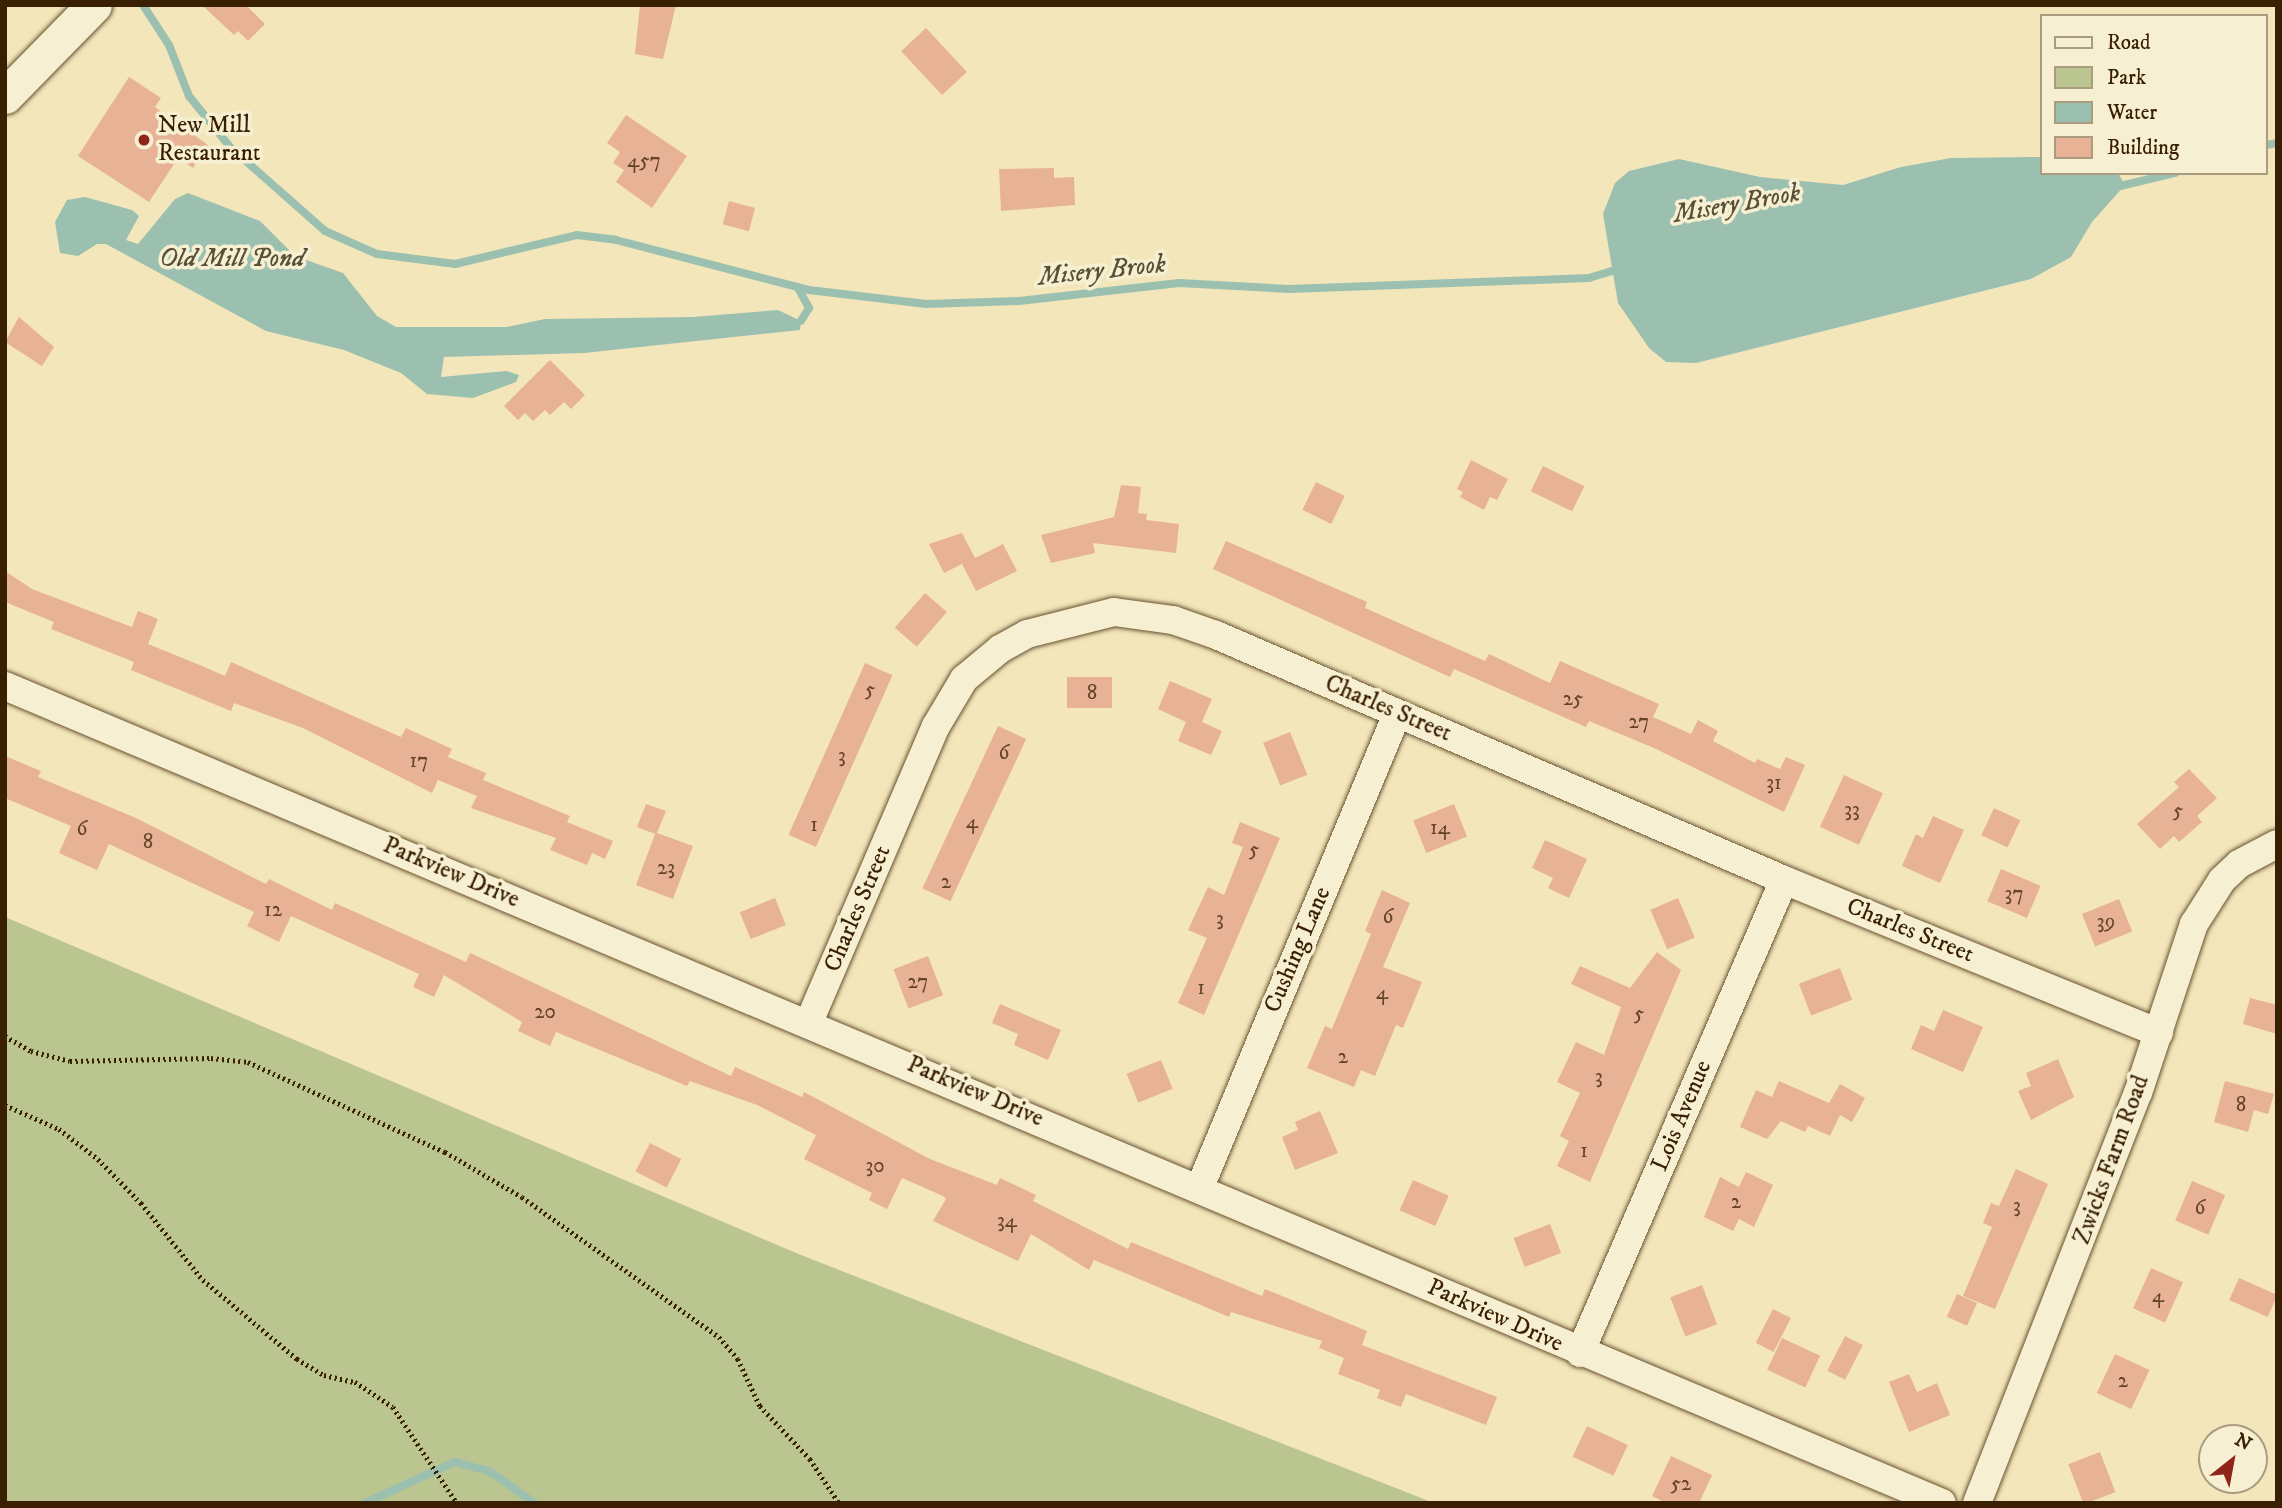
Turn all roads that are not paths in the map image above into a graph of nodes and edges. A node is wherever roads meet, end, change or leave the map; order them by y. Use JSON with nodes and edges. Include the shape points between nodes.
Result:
{"nodes":[{"id":1,"x":94,"y":5,"type":"edge"},
{"id":2,"x":5,"y":96,"type":"edge"},
{"id":3,"x":5,"y":686,"type":"edge"},
{"id":4,"x":1397,"y":714,"type":"junction"},
{"id":5,"x":2277,"y":844,"type":"edge"},
{"id":6,"x":1784,"y":880,"type":"junction"},
{"id":7,"x":809,"y":1022,"type":"junction"},
{"id":8,"x":2159,"y":1033,"type":"junction"},
{"id":9,"x":1200,"y":1187,"type":"junction"},
{"id":10,"x":1580,"y":1353,"type":"junction"},
{"id":11,"x":1942,"y":1503,"type":"edge"},
{"id":12,"x":1977,"y":1503,"type":"edge"}],
"edges":[{"from":1,"to":2,"type":"street"},
{"from":3,"to":7,"type":"street","name":"Parkview Drive"},
{"from":4,"to":6,"type":"street","name":"Charles Street"},
{"from":4,"to":7,"type":"street","name":"Charles Street","via":[[1173,620],[1114,612],[1027,634],[983,662],[950,701]]},
{"from":4,"to":9,"type":"street","name":"Cushing Lane"},
{"from":5,"to":8,"type":"street","name":"Zwicks Farm Road","via":[[2239,864],[2203,909]]},
{"from":6,"to":8,"type":"street","name":"Charles Street"},
{"from":6,"to":10,"type":"street","name":"Lois Avenue"},
{"from":7,"to":9,"type":"street","name":"Parkview Drive"},
{"from":8,"to":12,"type":"street","name":"Zwicks Farm Road"},
{"from":9,"to":10,"type":"street","name":"Parkview Drive"},
{"from":10,"to":11,"type":"street","name":"Parkview Drive"}]}
